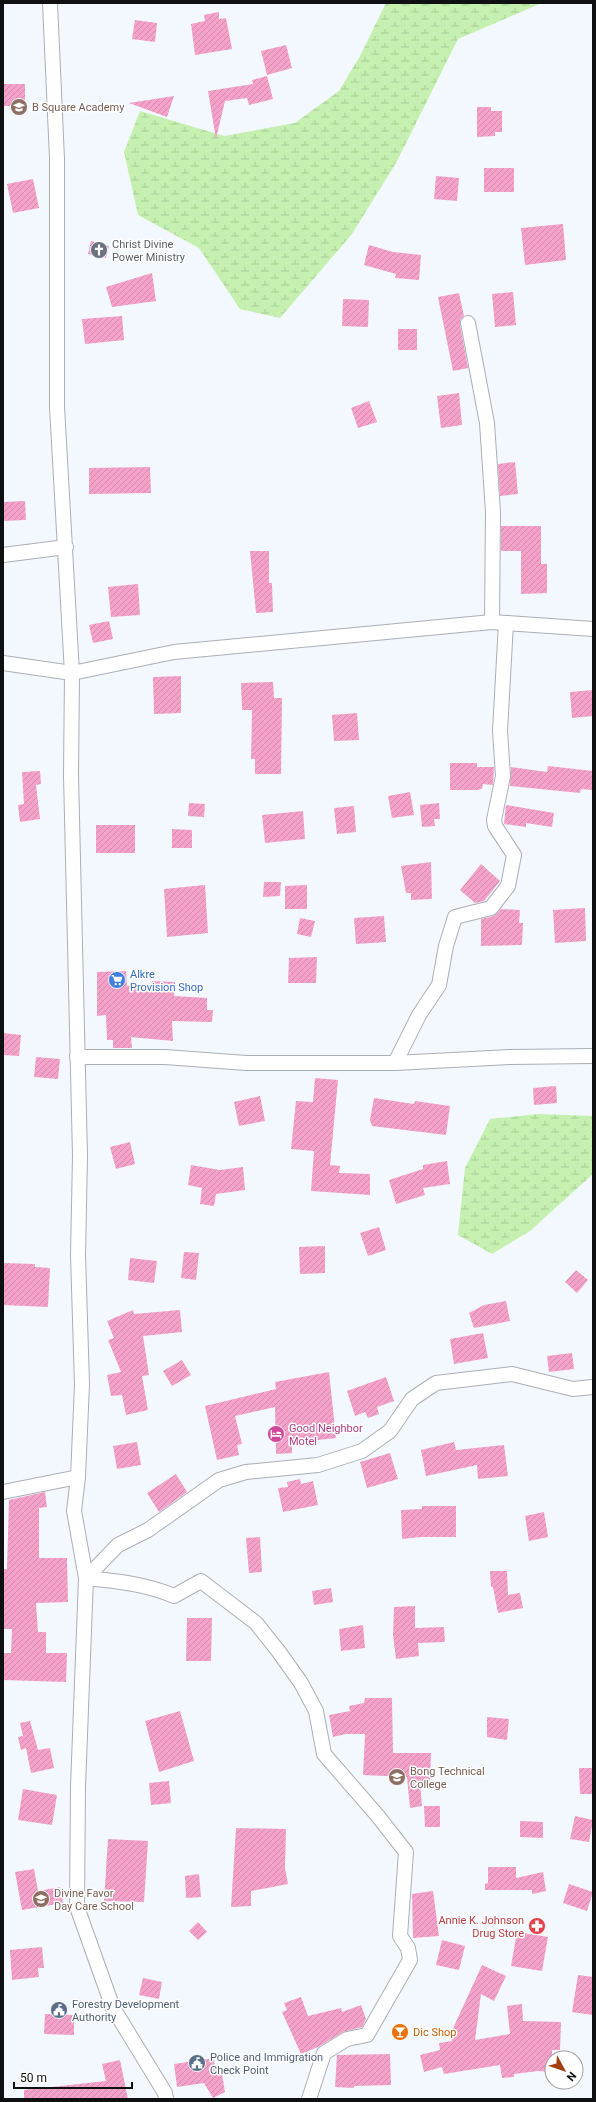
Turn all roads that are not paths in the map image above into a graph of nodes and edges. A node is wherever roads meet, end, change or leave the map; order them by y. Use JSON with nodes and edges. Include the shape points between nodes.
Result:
{"nodes":[{"id":1,"x":50,"y":3,"type":"edge"},
{"id":2,"x":468,"y":323,"type":"dead end"},
{"id":3,"x":66,"y":547,"type":"junction"},
{"id":4,"x":3,"y":555,"type":"edge"},
{"id":5,"x":499,"y":622,"type":"junction"},
{"id":6,"x":593,"y":628,"type":"edge"},
{"id":7,"x":3,"y":663,"type":"edge"},
{"id":8,"x":72,"y":673,"type":"junction"},
{"id":9,"x":593,"y":1056,"type":"edge"},
{"id":10,"x":77,"y":1057,"type":"junction"},
{"id":11,"x":395,"y":1063,"type":"junction"},
{"id":12,"x":593,"y":1387,"type":"edge"},
{"id":13,"x":78,"y":1478,"type":"junction"},
{"id":14,"x":3,"y":1492,"type":"edge"},
{"id":15,"x":86,"y":1578,"type":"junction"},
{"id":16,"x":166,"y":2099,"type":"edge"},
{"id":17,"x":309,"y":2099,"type":"edge"}],
"edges":[{"from":1,"to":3,"type":"street","via":[[57,159],[57,407]]},
{"from":2,"to":5,"type":"street","via":[[487,423]]},
{"from":3,"to":4,"type":"street"},
{"from":3,"to":8,"type":"street"},
{"from":5,"to":6,"type":"street"},
{"from":5,"to":8,"type":"street","via":[[174,652]]},
{"from":5,"to":11,"type":"street","via":[[503,776],[494,820],[495,826],[514,855],[508,886],[491,908],[455,917],[446,946],[439,985],[419,1015]]},
{"from":7,"to":8,"type":"street"},
{"from":8,"to":10,"type":"street","via":[[71,775]]},
{"from":9,"to":11,"type":"street"},
{"from":10,"to":11,"type":"street","via":[[165,1057],[246,1063]]},
{"from":10,"to":13,"type":"street","via":[[80,1156],[78,1255],[82,1384]]},
{"from":12,"to":15,"type":"street","via":[[573,1389],[512,1374],[436,1383],[412,1399],[390,1431],[362,1451],[318,1465],[246,1472],[219,1480],[148,1530],[118,1545]]},
{"from":13,"to":14,"type":"street"},
{"from":13,"to":15,"type":"street","via":[[74,1511]]},
{"from":15,"to":16,"type":"street","via":[[78,1787],[77,1907],[113,2008],[165,2093]]},
{"from":15,"to":17,"type":"street","via":[[125,1582],[157,1589],[174,1596],[201,1581],[256,1623],[301,1683],[316,1711],[324,1754],[406,1852],[400,1936],[408,1948],[410,1960],[368,2035],[347,2039],[324,2053]]}]}
